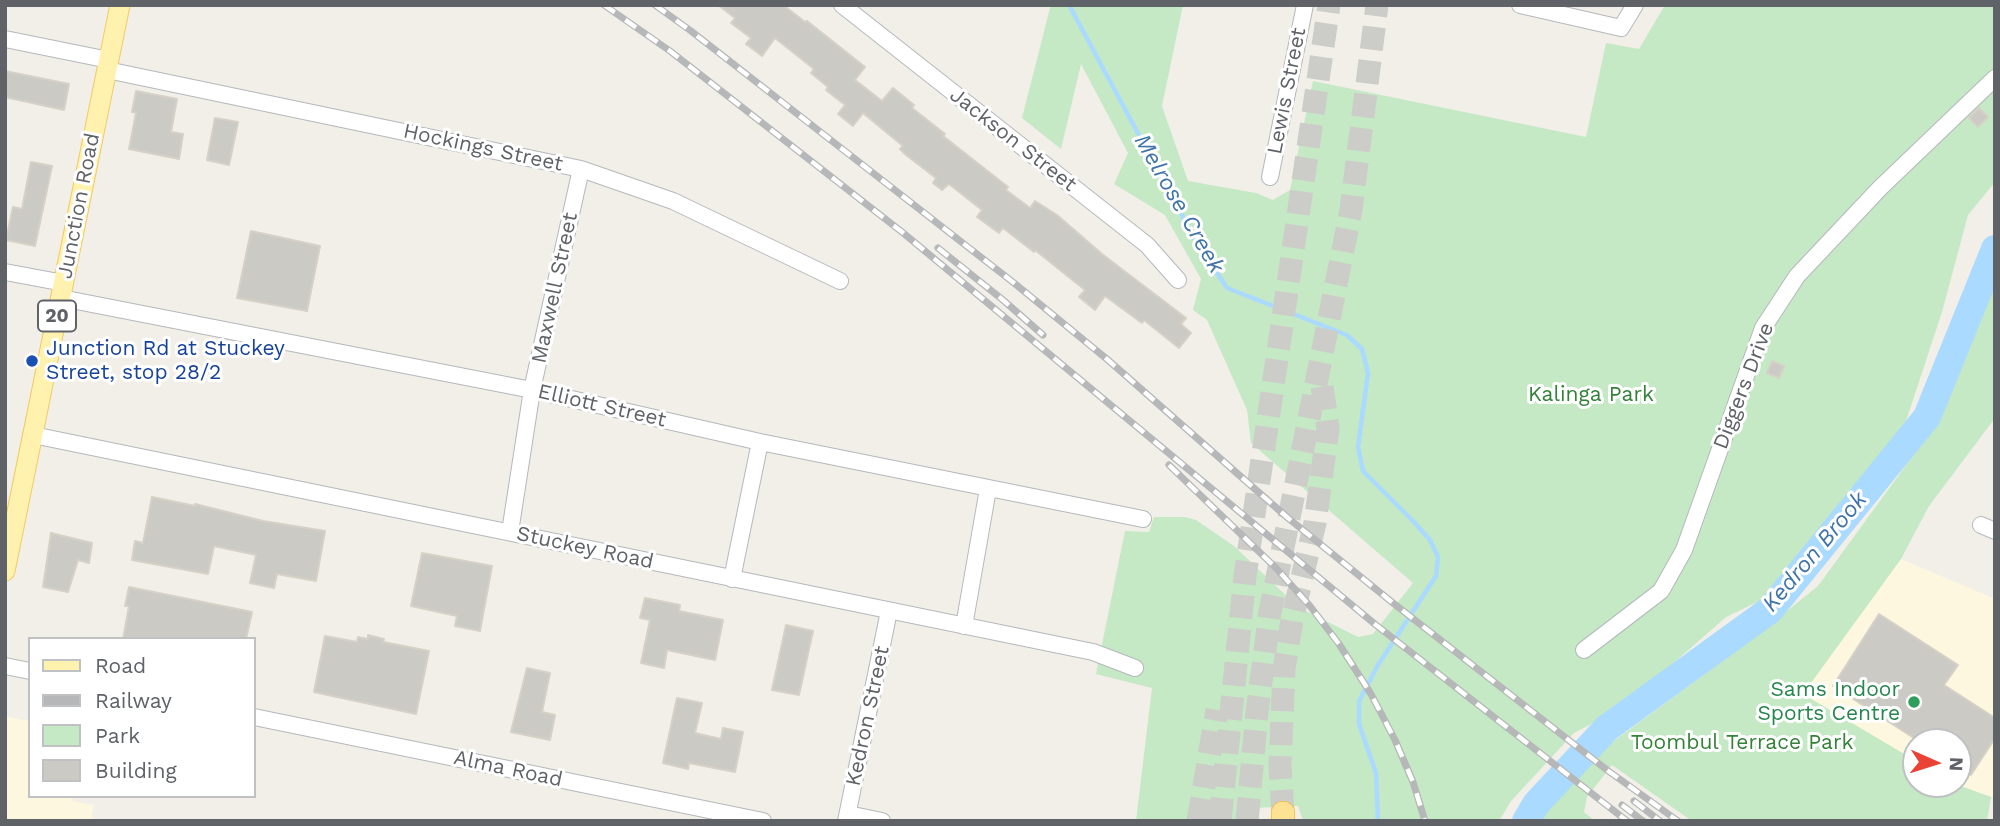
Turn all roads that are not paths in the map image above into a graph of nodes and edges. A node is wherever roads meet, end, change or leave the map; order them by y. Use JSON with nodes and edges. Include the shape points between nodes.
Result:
{"nodes":[{"id":1,"x":120,"y":5,"type":"edge"},
{"id":2,"x":842,"y":5,"type":"edge"},
{"id":3,"x":1305,"y":5,"type":"edge"},
{"id":4,"x":1520,"y":5,"type":"edge"},
{"id":5,"x":1635,"y":5,"type":"edge"},
{"id":6,"x":1542,"y":8,"type":"edge"},
{"id":7,"x":5,"y":39,"type":"edge"},
{"id":8,"x":108,"y":65,"type":"junction"},
{"id":9,"x":1995,"y":78,"type":"edge"},
{"id":10,"x":581,"y":169,"type":"junction"},
{"id":11,"x":1270,"y":177,"type":"dead end"},
{"id":12,"x":5,"y":272,"type":"edge"},
{"id":13,"x":1178,"y":280,"type":"dead end"},
{"id":14,"x":841,"y":281,"type":"dead end"},
{"id":15,"x":62,"y":290,"type":"junction"},
{"id":16,"x":532,"y":390,"type":"junction"},
{"id":17,"x":33,"y":435,"type":"junction"},
{"id":18,"x":760,"y":442,"type":"junction"},
{"id":19,"x":988,"y":489,"type":"junction"},
{"id":20,"x":11,"y":510,"type":"edge"},
{"id":21,"x":1143,"y":519,"type":"dead end"},
{"id":22,"x":510,"y":533,"type":"junction"},
{"id":23,"x":5,"y":571,"type":"edge"},
{"id":24,"x":732,"y":579,"type":"junction"},
{"id":25,"x":889,"y":611,"type":"junction"},
{"id":26,"x":964,"y":626,"type":"junction"},
{"id":27,"x":1584,"y":650,"type":"dead end"},
{"id":28,"x":5,"y":666,"type":"edge"},
{"id":29,"x":1135,"y":668,"type":"dead end"},
{"id":30,"x":28,"y":671,"type":"edge"},
{"id":31,"x":256,"y":717,"type":"edge"},
{"id":32,"x":847,"y":817,"type":"edge"},
{"id":33,"x":763,"y":821,"type":"edge"},
{"id":34,"x":882,"y":821,"type":"edge"}],
"edges":[{"from":1,"to":8,"type":"main road","name":"Junction Road","number":"20"},
{"from":2,"to":13,"type":"street","name":"Jackson Street","via":[[1147,245]]},
{"from":3,"to":11,"type":"street","name":"Lewis Street"},
{"from":4,"to":6,"type":"street"},
{"from":5,"to":6,"type":"street","via":[[1621,28]]},
{"from":7,"to":8,"type":"street","name":"Hockings Street"},
{"from":8,"to":10,"type":"street","name":"Hockings Street"},
{"from":8,"to":15,"type":"main road","name":"Junction Road","number":"20"},
{"from":9,"to":27,"type":"street","name":"Diggers Drive","via":[[1880,188],[1797,276],[1763,327],[1684,550],[1667,580],[1661,590]]},
{"from":10,"to":14,"type":"street","name":"Hockings Street","via":[[673,201]]},
{"from":10,"to":16,"type":"street","name":"Maxwell Street"},
{"from":12,"to":15,"type":"street","name":"Elliott Street"},
{"from":15,"to":16,"type":"street","name":"Elliott Street"},
{"from":15,"to":17,"type":"main road","name":"Junction Road","number":"20"},
{"from":16,"to":18,"type":"street","name":"Elliott Street"},
{"from":16,"to":22,"type":"street","name":"Maxwell Street"},
{"from":17,"to":20,"type":"main road","name":"Junction Road","number":"20"},
{"from":17,"to":22,"type":"street","name":"Stuckey Road"},
{"from":18,"to":19,"type":"street","name":"Elliott Street"},
{"from":18,"to":24,"type":"street"},
{"from":19,"to":21,"type":"street","name":"Elliott Street"},
{"from":19,"to":26,"type":"street"},
{"from":20,"to":23,"type":"main road","name":"Junction Road","number":"20"},
{"from":22,"to":24,"type":"street","name":"Stuckey Road"},
{"from":24,"to":25,"type":"street","name":"Stuckey Road"},
{"from":25,"to":26,"type":"street","name":"Stuckey Road"},
{"from":25,"to":32,"type":"street","name":"Kedron Street"},
{"from":26,"to":29,"type":"street","name":"Stuckey Road","via":[[1093,652]]},
{"from":28,"to":30,"type":"street"},
{"from":31,"to":33,"type":"street","name":"Alma Road"},
{"from":32,"to":34,"type":"street"}]}
